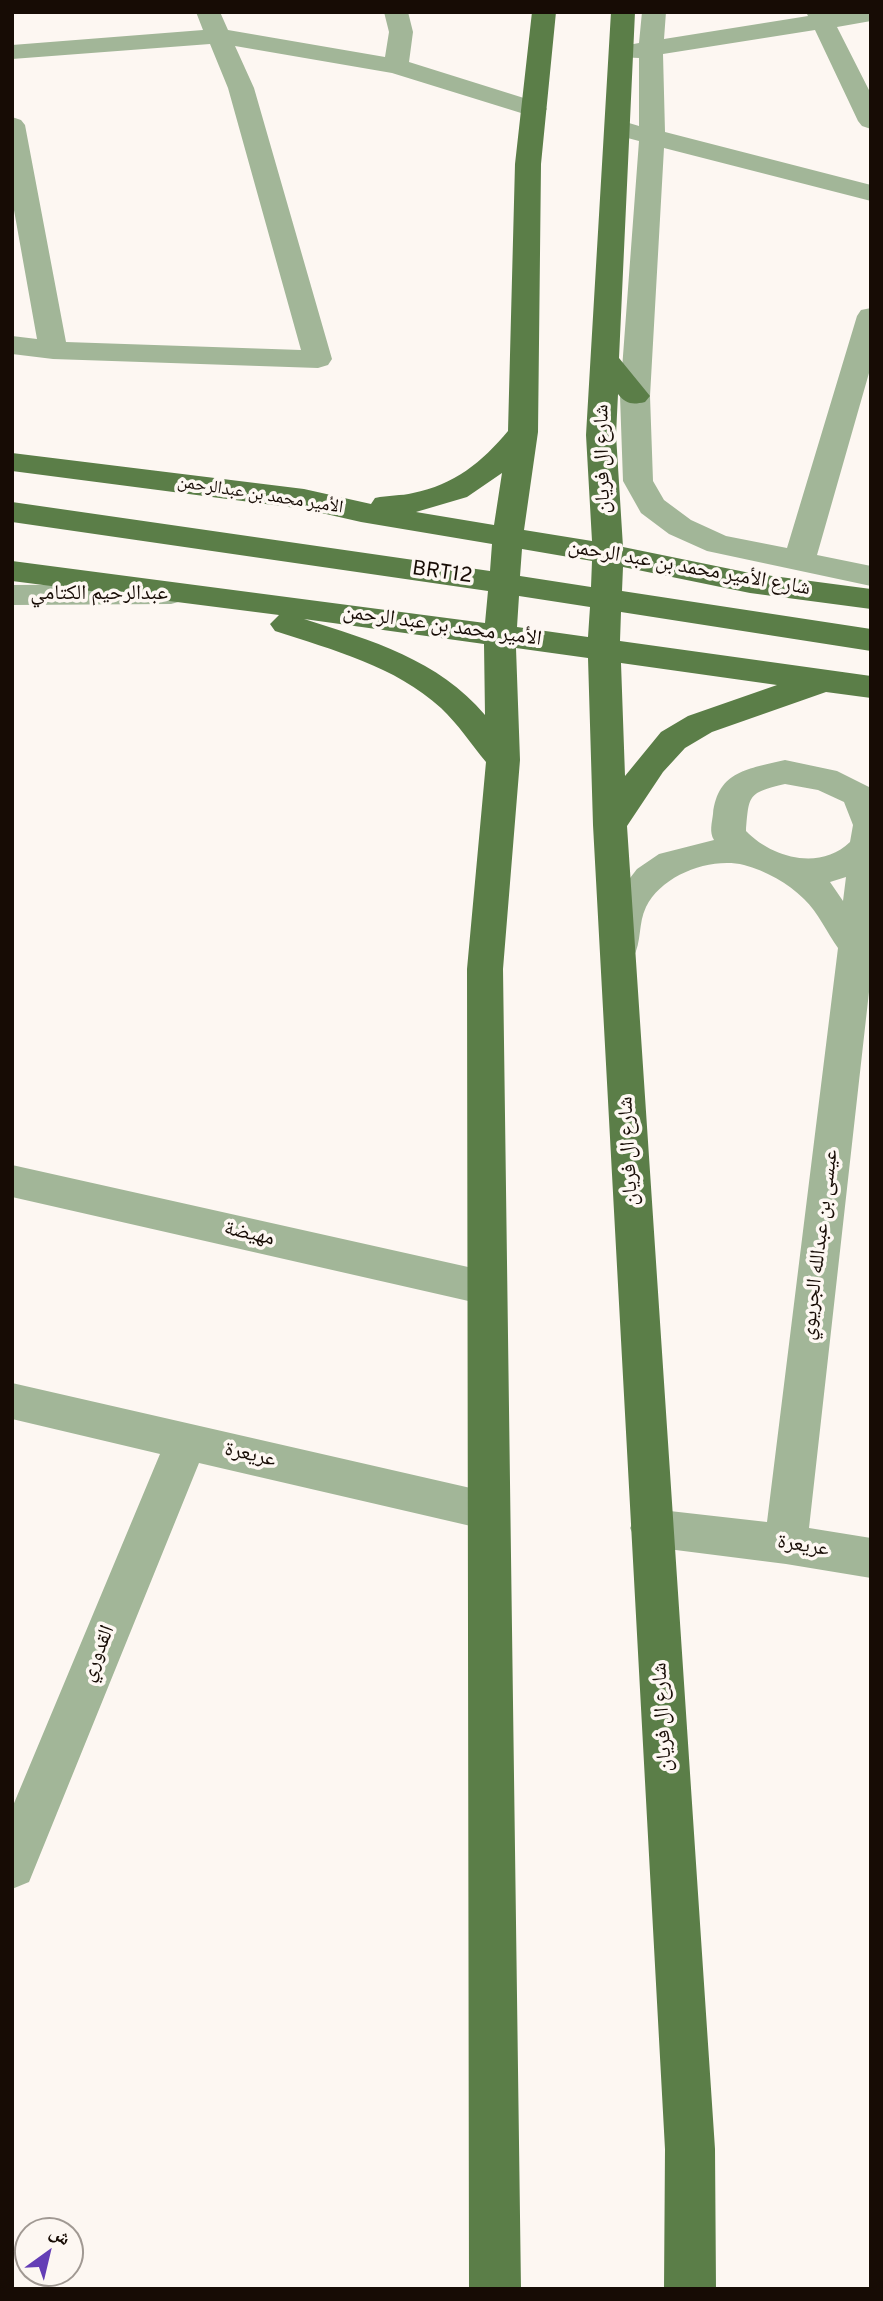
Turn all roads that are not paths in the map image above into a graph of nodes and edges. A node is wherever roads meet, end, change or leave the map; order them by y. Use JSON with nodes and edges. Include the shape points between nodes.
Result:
{"nodes":[{"id":1,"x":396,"y":12,"type":"edge"},
{"id":2,"x":544,"y":12,"type":"edge"},
{"id":3,"x":623,"y":12,"type":"edge"},
{"id":4,"x":654,"y":12,"type":"edge"},
{"id":5,"x":871,"y":14,"type":"edge"},
{"id":6,"x":820,"y":17,"type":"edge"},
{"id":7,"x":213,"y":24,"type":"edge"},
{"id":8,"x":651,"y":48,"type":"junction"},
{"id":9,"x":12,"y":51,"type":"edge"},
{"id":10,"x":621,"y":53,"type":"junction"},
{"id":11,"x":396,"y":66,"type":"junction"},
{"id":12,"x":534,"y":109,"type":"junction"},
{"id":13,"x":871,"y":121,"type":"edge"},
{"id":14,"x":12,"y":125,"type":"edge"},
{"id":15,"x":618,"y":128,"type":"junction"},
{"id":16,"x":652,"y":137,"type":"junction"},
{"id":17,"x":871,"y":193,"type":"edge"},
{"id":18,"x":871,"y":316,"type":"edge"},
{"id":19,"x":12,"y":345,"type":"edge"},
{"id":20,"x":54,"y":350,"type":"junction"},
{"id":21,"x":604,"y":358,"type":"junction"},
{"id":22,"x":635,"y":396,"type":"junction"},
{"id":23,"x":523,"y":432,"type":"junction"},
{"id":24,"x":12,"y":462,"type":"edge"},
{"id":25,"x":304,"y":499,"type":"junction"},
{"id":26,"x":12,"y":512,"type":"edge"},
{"id":27,"x":508,"y":537,"type":"junction"},
{"id":28,"x":608,"y":554,"type":"junction"},
{"id":29,"x":799,"y":562,"type":"junction"},
{"id":30,"x":12,"y":571,"type":"edge"},
{"id":31,"x":871,"y":576,"type":"edge"},
{"id":32,"x":504,"y":583,"type":"junction"},
{"id":33,"x":12,"y":595,"type":"edge"},
{"id":34,"x":193,"y":595,"type":"junction"},
{"id":35,"x":607,"y":598,"type":"junction"},
{"id":36,"x":871,"y":599,"type":"edge"},
{"id":37,"x":499,"y":635,"type":"junction"},
{"id":38,"x":871,"y":639,"type":"edge"},
{"id":39,"x":604,"y":649,"type":"junction"},
{"id":40,"x":825,"y":681,"type":"junction"},
{"id":41,"x":871,"y":687,"type":"edge"},
{"id":42,"x":503,"y":760,"type":"junction"},
{"id":43,"x":610,"y":825,"type":"junction"},
{"id":44,"x":868,"y":842,"type":"junction"},
{"id":45,"x":745,"y":852,"type":"junction"},
{"id":46,"x":791,"y":870,"type":"junction"},
{"id":47,"x":856,"y":947,"type":"junction"},
{"id":48,"x":618,"y":961,"type":"junction"},
{"id":49,"x":12,"y":1181,"type":"edge"},
{"id":50,"x":486,"y":1288,"type":"junction"},
{"id":51,"x":12,"y":1401,"type":"edge"},
{"id":52,"x":186,"y":1442,"type":"junction"},
{"id":53,"x":488,"y":1511,"type":"junction"},
{"id":54,"x":652,"y":1528,"type":"junction"},
{"id":55,"x":786,"y":1544,"type":"junction"},
{"id":56,"x":871,"y":1558,"type":"edge"},
{"id":57,"x":12,"y":1866,"type":"edge"},
{"id":58,"x":495,"y":2289,"type":"edge"},
{"id":59,"x":690,"y":2289,"type":"edge"}],
"edges":[{"from":1,"to":11,"type":"street","via":[[401,32]]},
{"from":2,"to":12,"type":"main road"},
{"from":3,"to":10,"type":"main road","name":"شارع ال فريان"},
{"from":4,"to":8,"type":"street"},
{"from":5,"to":6,"type":"street"},
{"from":6,"to":8,"type":"street"},
{"from":6,"to":13,"type":"street"},
{"from":7,"to":9,"type":"street"},
{"from":7,"to":11,"type":"street"},
{"from":7,"to":20,"type":"street","via":[[241,88],[318,359]]},
{"from":8,"to":10,"type":"street"},
{"from":8,"to":16,"type":"street"},
{"from":10,"to":15,"type":"main road","name":"شارع ال فريان"},
{"from":11,"to":12,"type":"street"},
{"from":12,"to":23,"type":"main road","via":[[528,164]]},
{"from":14,"to":20,"type":"street"},
{"from":15,"to":16,"type":"street"},
{"from":15,"to":21,"type":"main road","name":"شارع ال فريان"},
{"from":16,"to":17,"type":"street"},
{"from":16,"to":22,"type":"street"},
{"from":18,"to":29,"type":"street"},
{"from":19,"to":20,"type":"street"},
{"from":21,"to":22,"type":"main road"},
{"from":21,"to":28,"type":"main road","name":"شارع ال فريان","via":[[601,435]]},
{"from":22,"to":29,"type":"street","via":[[638,481],[652,506],[680,527],[718,544]]},
{"from":23,"to":25,"type":"main road","via":[[496,464],[467,487],[438,497],[397,506]]},
{"from":23,"to":27,"type":"main road"},
{"from":24,"to":25,"type":"main road","name":"الأمير محمد بن عبدالرحمن"},
{"from":25,"to":27,"type":"main road","name":"الأمير محمد بن عبدالرحمن"},
{"from":26,"to":32,"type":"main road","name":"BRT12"},
{"from":27,"to":28,"type":"main road","name":"شارع الأمير محمد بن عبد الرحمن"},
{"from":27,"to":32,"type":"main road"},
{"from":28,"to":35,"type":"main road","name":"شارع ال فريان"},
{"from":28,"to":36,"type":"main road","name":"شارع الأمير محمد بن عبد الرحمن","via":[[750,583]]},
{"from":29,"to":31,"type":"street"},
{"from":30,"to":34,"type":"main road","name":"الأمير محمد بن عبد الرحمن"},
{"from":32,"to":35,"type":"main road","name":"BRT12"},
{"from":32,"to":37,"type":"main road"},
{"from":33,"to":34,"type":"street","name":"عبدالرحيم الكتامي"},
{"from":34,"to":37,"type":"main road","name":"الأمير محمد بن عبد الرحمن"},
{"from":34,"to":42,"type":"main road","via":[[367,649],[408,669],[451,698]]},
{"from":35,"to":38,"type":"main road","name":"BRT12"},
{"from":35,"to":39,"type":"main road","name":"شارع ال فريان"},
{"from":37,"to":39,"type":"main road","name":"الأمير محمد بن عبد الرحمن"},
{"from":37,"to":42,"type":"main road"},
{"from":39,"to":40,"type":"main road","name":"الأمير محمد بن عبد الرحمن"},
{"from":39,"to":43,"type":"main road","name":"شارع ال فريان"},
{"from":40,"to":41,"type":"main road","name":"الأمير محمد بن عبد الرحمن"},
{"from":40,"to":43,"type":"main road","via":[[700,724],[673,740]]},
{"from":42,"to":50,"type":"main road","via":[[485,969]]},
{"from":43,"to":48,"type":"main road","name":"شارع ال فريان"},
{"from":44,"to":45,"type":"street","via":[[870,824],[857,794],[825,779],[785,772],[748,781],[732,798],[728,834]]},
{"from":44,"to":46,"type":"street","via":[[839,867],[820,873]]},
{"from":44,"to":47,"type":"street","name":"عيسى بن عبدالله الجريوي"},
{"from":45,"to":46,"type":"street"},
{"from":45,"to":48,"type":"street","via":[[708,853],[671,863],[649,878],[628,904]]},
{"from":46,"to":47,"type":"street","via":[[818,891]]},
{"from":47,"to":55,"type":"street","name":"عيسى بن عبدالله الجريوي"},
{"from":48,"to":54,"type":"main road","name":"شارع ال فريان"},
{"from":49,"to":50,"type":"street","name":"مهيضة"},
{"from":50,"to":53,"type":"main road"},
{"from":51,"to":52,"type":"street","name":"عريعرة"},
{"from":52,"to":53,"type":"street","name":"عريعرة"},
{"from":52,"to":57,"type":"street","name":"القدوري"},
{"from":53,"to":58,"type":"main road"},
{"from":54,"to":55,"type":"street","name":"عريعرة"},
{"from":54,"to":59,"type":"main road","name":"شارع ال فريان","via":[[690,2149]]},
{"from":55,"to":56,"type":"street","name":"عريعرة"}]}
